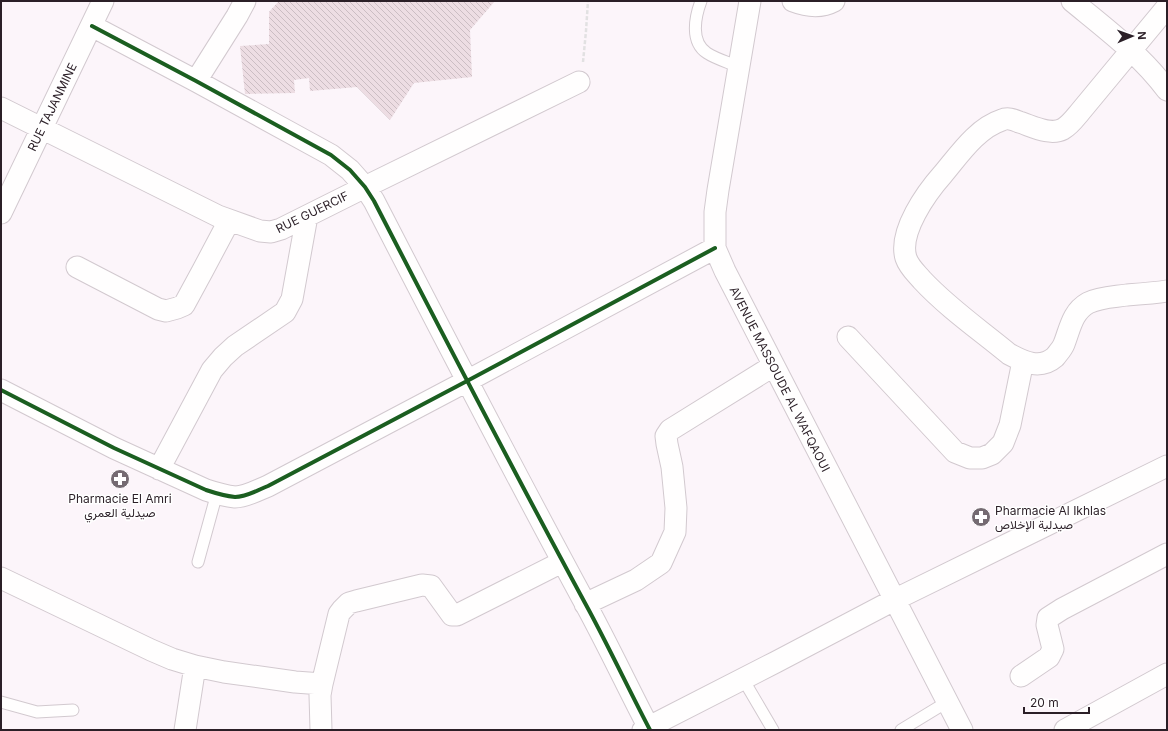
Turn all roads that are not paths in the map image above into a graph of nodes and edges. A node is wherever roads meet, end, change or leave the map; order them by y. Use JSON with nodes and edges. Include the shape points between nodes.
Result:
{"nodes":[{"id":1,"x":103,"y":1,"type":"edge"},
{"id":2,"x":245,"y":1,"type":"edge"},
{"id":3,"x":701,"y":1,"type":"edge"},
{"id":4,"x":750,"y":1,"type":"edge"},
{"id":5,"x":834,"y":1,"type":"edge"},
{"id":6,"x":1072,"y":1,"type":"edge"},
{"id":7,"x":798,"y":2,"type":"edge"},
{"id":8,"x":1167,"y":6,"type":"edge"},
{"id":9,"x":92,"y":26,"type":"junction"},
{"id":10,"x":1131,"y":51,"type":"junction"},
{"id":11,"x":739,"y":67,"type":"junction"},
{"id":12,"x":196,"y":81,"type":"junction"},
{"id":13,"x":579,"y":82,"type":"road end"},
{"id":14,"x":1167,"y":90,"type":"edge"},
{"id":15,"x":1,"y":108,"type":"edge"},
{"id":16,"x":42,"y":129,"type":"junction"},
{"id":17,"x":365,"y":187,"type":"junction"},
{"id":18,"x":1,"y":213,"type":"edge"},
{"id":19,"x":307,"y":216,"type":"junction"},
{"id":20,"x":229,"y":221,"type":"junction"},
{"id":21,"x":715,"y":248,"type":"junction"},
{"id":22,"x":77,"y":267,"type":"dead end"},
{"id":23,"x":1167,"y":291,"type":"edge"},
{"id":24,"x":848,"y":337,"type":"dead end"},
{"id":25,"x":1023,"y":361,"type":"junction"},
{"id":26,"x":773,"y":366,"type":"junction"},
{"id":27,"x":467,"y":381,"type":"junction"},
{"id":28,"x":1,"y":390,"type":"edge"},
{"id":29,"x":1167,"y":466,"type":"edge"},
{"id":30,"x":159,"y":469,"type":"junction"},
{"id":31,"x":217,"y":493,"type":"junction"},
{"id":32,"x":1167,"y":554,"type":"edge"},
{"id":33,"x":198,"y":562,"type":"dead end"},
{"id":34,"x":562,"y":562,"type":"junction"},
{"id":35,"x":1,"y":578,"type":"edge"},
{"id":36,"x":894,"y":600,"type":"junction"},
{"id":37,"x":585,"y":604,"type":"junction"},
{"id":38,"x":195,"y":666,"type":"junction"},
{"id":39,"x":1167,"y":674,"type":"edge"},
{"id":40,"x":1021,"y":676,"type":"dead end"},
{"id":41,"x":743,"y":679,"type":"junction"},
{"id":42,"x":322,"y":684,"type":"junction"},
{"id":43,"x":1,"y":702,"type":"edge"},
{"id":44,"x":947,"y":702,"type":"junction"},
{"id":45,"x":74,"y":710,"type":"dead end"},
{"id":46,"x":647,"y":729,"type":"edge"},
{"id":47,"x":185,"y":730,"type":"edge"},
{"id":48,"x":321,"y":730,"type":"edge"},
{"id":49,"x":772,"y":730,"type":"edge"},
{"id":50,"x":901,"y":730,"type":"edge"},
{"id":51,"x":962,"y":730,"type":"edge"},
{"id":52,"x":1065,"y":730,"type":"edge"}],
"edges":[{"from":1,"to":9,"type":"street","name":"RUE TAJANMINE"},
{"from":2,"to":12,"type":"street"},
{"from":3,"to":11,"type":"lane","via":[[695,25],[701,46],[707,53]]},
{"from":4,"to":11,"type":"street","name":"AVENUE MASSOUDE AL WAFQAOUI"},
{"from":5,"to":7,"type":"street","via":[[816,6]]},
{"from":6,"to":10,"type":"street"},
{"from":8,"to":10,"type":"street"},
{"from":9,"to":12,"type":"street"},
{"from":9,"to":16,"type":"street","name":"RUE TAJANMINE"},
{"from":10,"to":14,"type":"street","via":[[1156,75]]},
{"from":10,"to":25,"type":"street","via":[[1080,112],[1061,130],[1042,130],[1011,119],[1003,119],[980,132],[932,187],[910,222],[905,249],[911,268],[936,295],[1009,354]]},
{"from":11,"to":21,"type":"street","name":"AVENUE MASSOUDE AL WAFQAOUI","via":[[716,205]]},
{"from":12,"to":17,"type":"street","via":[[331,155],[350,170]]},
{"from":13,"to":17,"type":"street","name":"RUE GUERCIF"},
{"from":15,"to":16,"type":"street","name":"RUE GUERCIF"},
{"from":16,"to":18,"type":"street","name":"RUE TAJANMINE"},
{"from":16,"to":20,"type":"street","name":"RUE GUERCIF"},
{"from":17,"to":19,"type":"street","name":"RUE GUERCIF"},
{"from":17,"to":27,"type":"street"},
{"from":19,"to":20,"type":"street","name":"RUE GUERCIF","via":[[271,232],[260,232]]},
{"from":19,"to":30,"type":"street","via":[[292,300],[285,312],[245,338],[212,370]]},
{"from":20,"to":22,"type":"street","via":[[184,304],[177,308],[166,311],[158,308]]},
{"from":21,"to":26,"type":"street","name":"AVENUE MASSOUDE AL WAFQAOUI"},
{"from":21,"to":27,"type":"street"},
{"from":23,"to":25,"type":"street","via":[[1102,298],[1089,303],[1075,315],[1063,346],[1051,360],[1035,364]]},
{"from":24,"to":25,"type":"street","via":[[955,452],[970,458],[982,458],[992,454],[1003,443],[1010,425]]},
{"from":26,"to":36,"type":"street","name":"AVENUE MASSOUDE AL WAFQAOUI"},
{"from":26,"to":37,"type":"street","via":[[670,430],[666,436],[676,508],[675,532],[661,563],[636,580]]},
{"from":27,"to":31,"type":"street","via":[[268,486],[235,497]]},
{"from":27,"to":34,"type":"street"},
{"from":28,"to":30,"type":"street"},
{"from":29,"to":36,"type":"street"},
{"from":30,"to":31,"type":"street"},
{"from":31,"to":33,"type":"lane"},
{"from":32,"to":40,"type":"street","via":[[1048,618],[1047,625],[1053,649],[1049,657]]},
{"from":34,"to":37,"type":"street"},
{"from":34,"to":42,"type":"street","via":[[457,615],[452,615],[431,586],[422,585],[349,603],[339,614]]},
{"from":35,"to":38,"type":"street","via":[[151,650]]},
{"from":36,"to":41,"type":"street"},
{"from":36,"to":44,"type":"street","name":"AVENUE MASSOUDE AL WAFQAOUI"},
{"from":37,"to":46,"type":"street"},
{"from":38,"to":42,"type":"street"},
{"from":38,"to":47,"type":"street"},
{"from":39,"to":52,"type":"street"},
{"from":41,"to":46,"type":"street"},
{"from":41,"to":49,"type":"lane"},
{"from":42,"to":48,"type":"street"},
{"from":43,"to":45,"type":"lane","via":[[37,712]]},
{"from":44,"to":50,"type":"lane"},
{"from":44,"to":51,"type":"street","name":"AVENUE MASSOUDE AL WAFQAOUI"}]}
